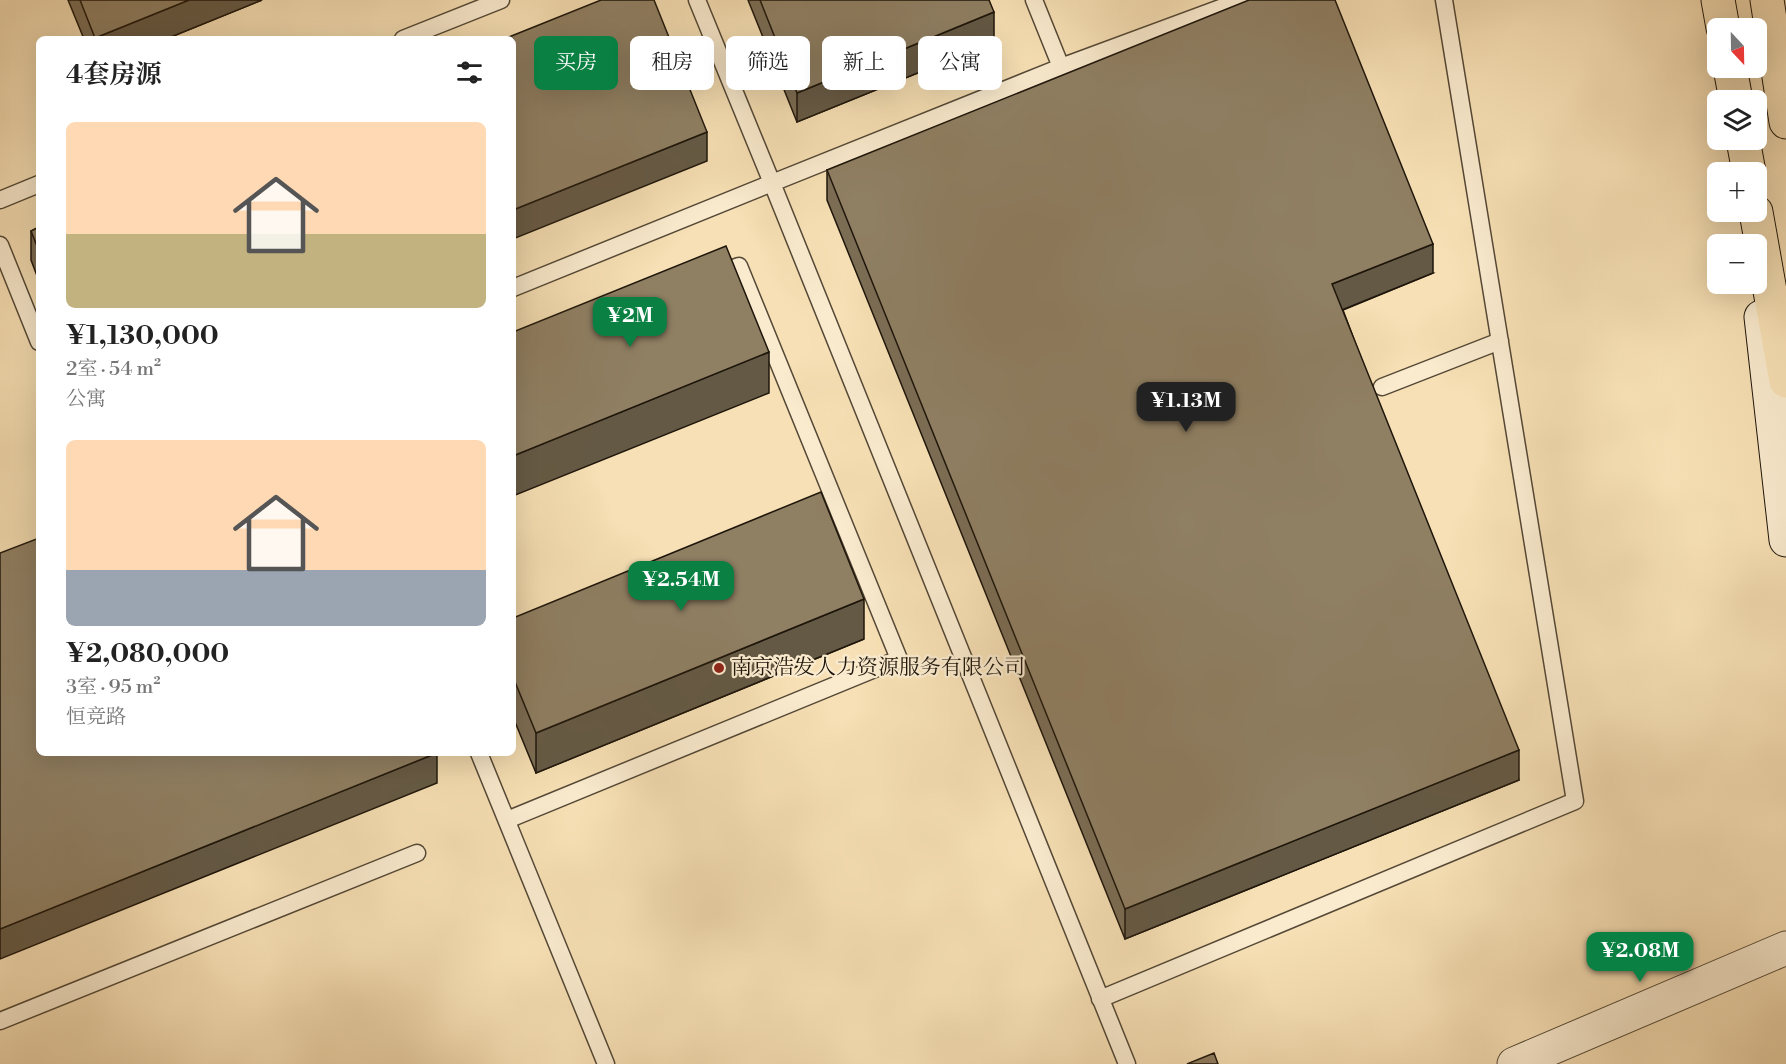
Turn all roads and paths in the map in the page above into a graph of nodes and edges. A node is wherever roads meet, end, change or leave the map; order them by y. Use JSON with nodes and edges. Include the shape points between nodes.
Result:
{"nodes":[{"id":1,"x":501,"y":0,"type":"edge"},
{"id":2,"x":697,"y":0,"type":"edge"},
{"id":3,"x":1034,"y":0,"type":"edge"},
{"id":4,"x":1242,"y":0,"type":"edge"},
{"id":5,"x":1444,"y":0,"type":"edge"},
{"id":6,"x":1718,"y":0,"type":"edge"},
{"id":7,"x":1726,"y":0,"type":"edge"},
{"id":8,"x":1767,"y":0,"type":"edge"},
{"id":9,"x":1721,"y":18,"type":"edge"},
{"id":10,"x":1729,"y":18,"type":"edge"},
{"id":11,"x":411,"y":36,"type":"edge"},
{"id":12,"x":1061,"y":67,"type":"junction"},
{"id":13,"x":1786,"y":122,"type":"edge"},
{"id":14,"x":772,"y":183,"type":"junction"},
{"id":15,"x":36,"y":185,"type":"edge"},
{"id":16,"x":0,"y":200,"type":"edge"},
{"id":17,"x":1758,"y":222,"type":"edge"},
{"id":18,"x":0,"y":245,"type":"edge"},
{"id":19,"x":696,"y":283,"type":"edge"},
{"id":20,"x":516,"y":287,"type":"edge"},
{"id":21,"x":1758,"y":294,"type":"edge"},
{"id":22,"x":36,"y":335,"type":"edge"},
{"id":23,"x":1500,"y":340,"type":"junction"},
{"id":24,"x":1786,"y":381,"type":"edge"},
{"id":25,"x":1382,"y":387,"type":"dead end"},
{"id":26,"x":1786,"y":540,"type":"edge"},
{"id":27,"x":480,"y":756,"type":"edge"},
{"id":28,"x":507,"y":820,"type":"junction"},
{"id":29,"x":417,"y":853,"type":"dead end"},
{"id":30,"x":1786,"y":948,"type":"edge"},
{"id":31,"x":1100,"y":999,"type":"junction"},
{"id":32,"x":0,"y":1021,"type":"edge"},
{"id":33,"x":606,"y":1064,"type":"edge"},
{"id":34,"x":1127,"y":1064,"type":"edge"},
{"id":35,"x":1514,"y":1064,"type":"edge"}],
"edges":[{"from":1,"to":11,"type":"lane"},
{"from":2,"to":14,"type":"lane"},
{"from":3,"to":12,"type":"lane"},
{"from":4,"to":12,"type":"lane"},
{"from":5,"to":23,"type":"lane"},
{"from":6,"to":9,"type":"main road"},
{"from":7,"to":10,"type":"main road"},
{"from":8,"to":13,"type":"main road"},
{"from":12,"to":14,"type":"lane"},
{"from":14,"to":20,"type":"lane"},
{"from":14,"to":31,"type":"lane"},
{"from":15,"to":16,"type":"lane"},
{"from":17,"to":24,"type":"main road"},
{"from":18,"to":22,"type":"lane"},
{"from":19,"to":28,"type":"lane","via":[[739,266],[899,659]]},
{"from":21,"to":26,"type":"main road"},
{"from":23,"to":25,"type":"lane"},
{"from":23,"to":31,"type":"lane","via":[[1575,801]]},
{"from":27,"to":28,"type":"lane"},
{"from":28,"to":33,"type":"lane"},
{"from":29,"to":32,"type":"lane"},
{"from":30,"to":35,"type":"main road"},
{"from":31,"to":34,"type":"lane"}]}
